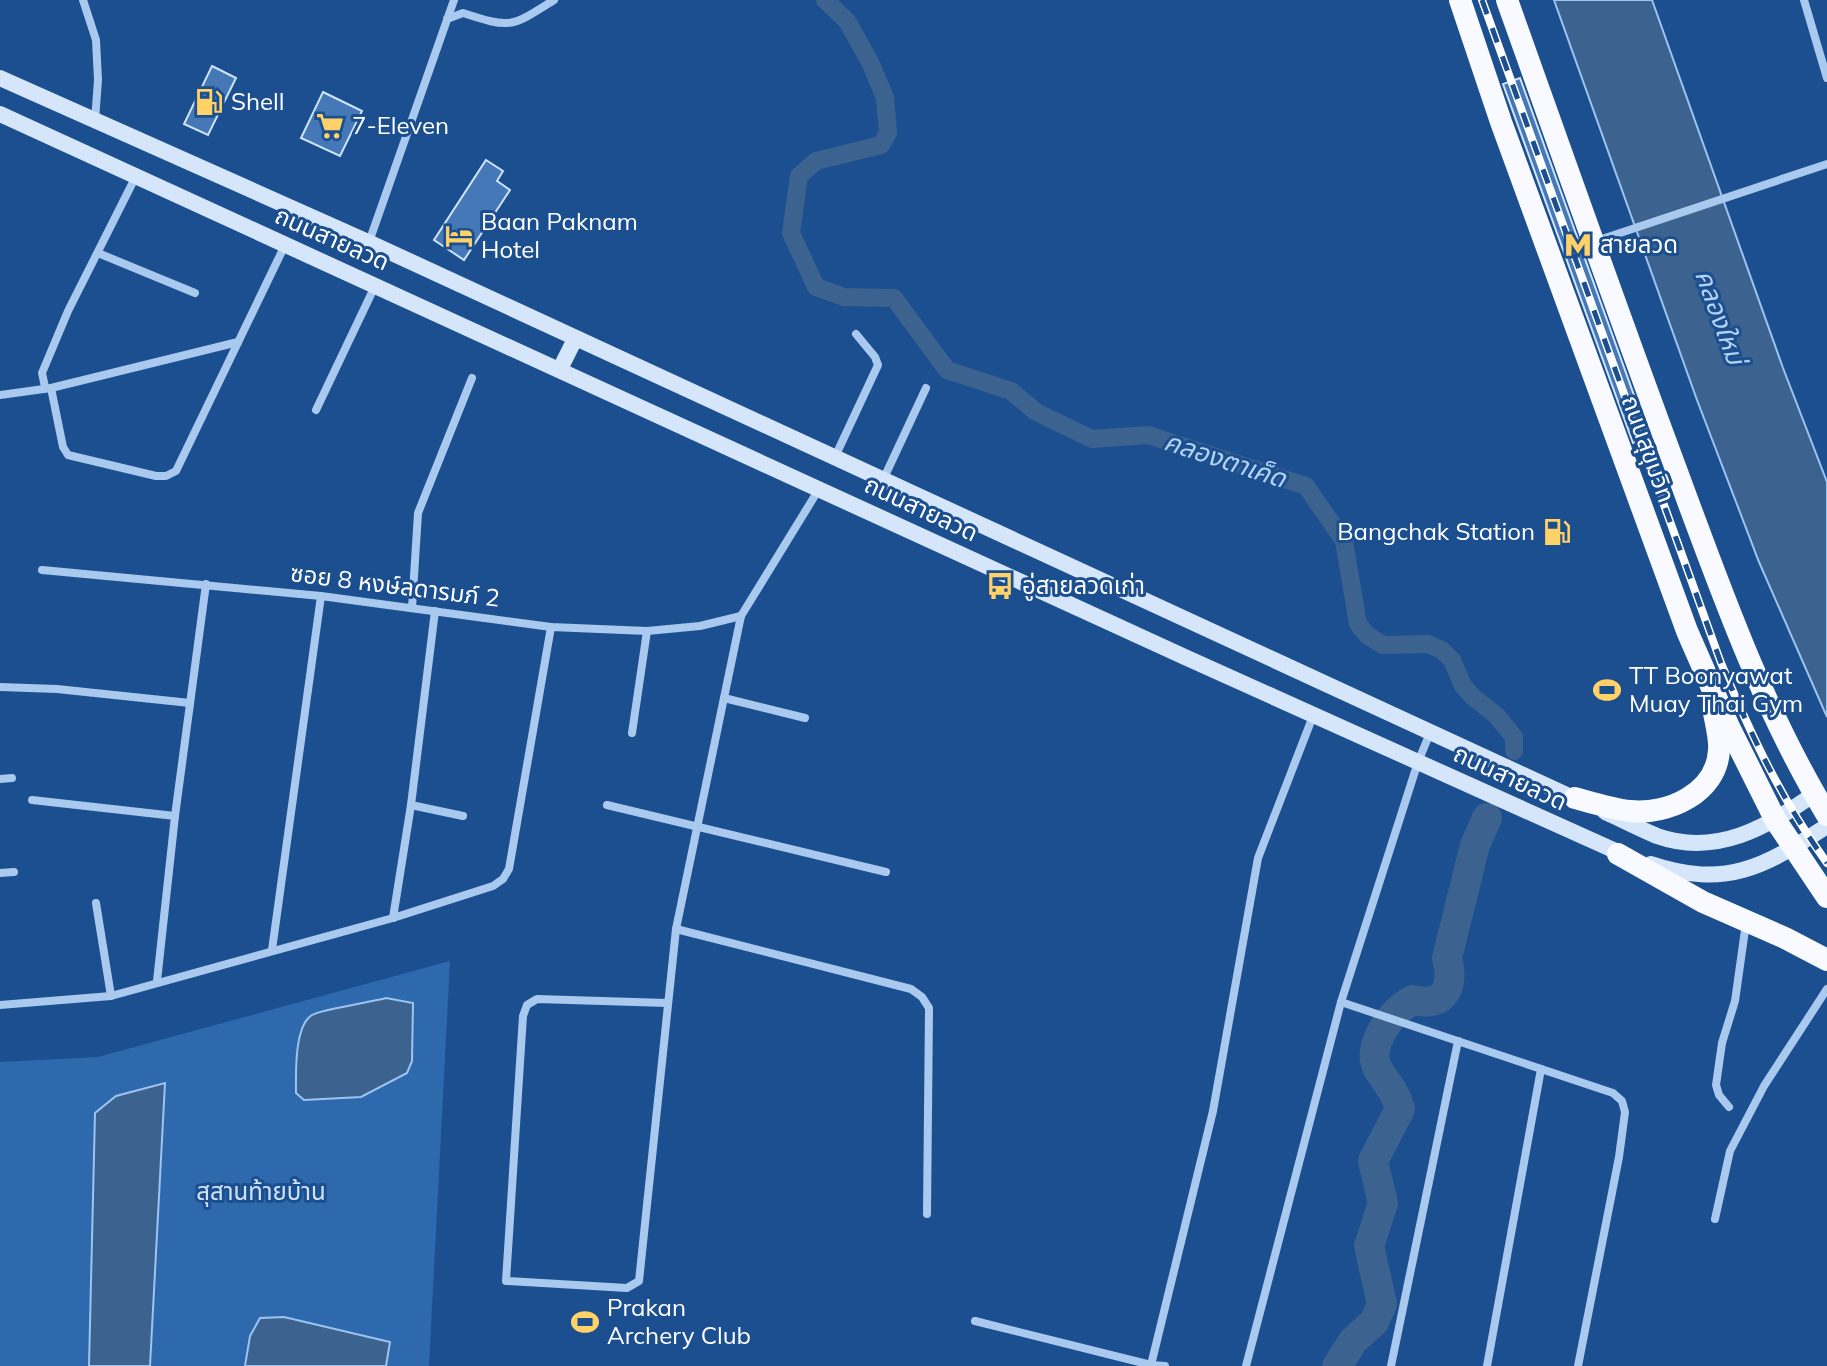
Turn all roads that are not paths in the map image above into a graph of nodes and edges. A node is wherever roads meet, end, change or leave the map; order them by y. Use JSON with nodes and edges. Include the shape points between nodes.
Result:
{"nodes":[{"id":1,"x":83,"y":0,"type":"edge"},
{"id":2,"x":454,"y":0,"type":"edge"},
{"id":3,"x":554,"y":0,"type":"edge"},
{"id":4,"x":1460,"y":0,"type":"edge"},
{"id":5,"x":1507,"y":0,"type":"edge"},
{"id":6,"x":1804,"y":0,"type":"edge"},
{"id":7,"x":447,"y":19,"type":"junction"},
{"id":8,"x":0,"y":78,"type":"edge"},
{"id":9,"x":1827,"y":78,"type":"edge"},
{"id":10,"x":0,"y":114,"type":"edge"},
{"id":11,"x":95,"y":120,"type":"junction"},
{"id":12,"x":1827,"y":164,"type":"edge"},
{"id":13,"x":136,"y":176,"type":"junction"},
{"id":14,"x":368,"y":242,"type":"junction"},
{"id":15,"x":1592,"y":242,"type":"junction"},
{"id":16,"x":285,"y":245,"type":"junction"},
{"id":17,"x":98,"y":253,"type":"junction"},
{"id":18,"x":375,"y":286,"type":"junction"},
{"id":19,"x":195,"y":293,"type":"dead end"},
{"id":20,"x":856,"y":334,"type":"dead end"},
{"id":21,"x":575,"y":339,"type":"junction"},
{"id":22,"x":238,"y":342,"type":"junction"},
{"id":23,"x":560,"y":369,"type":"junction"},
{"id":24,"x":472,"y":378,"type":"dead end"},
{"id":25,"x":48,"y":388,"type":"junction"},
{"id":26,"x":926,"y":388,"type":"dead end"},
{"id":27,"x":0,"y":395,"type":"edge"},
{"id":28,"x":316,"y":410,"type":"dead end"},
{"id":29,"x":834,"y":459,"type":"junction"},
{"id":30,"x":883,"y":481,"type":"junction"},
{"id":31,"x":819,"y":488,"type":"junction"},
{"id":32,"x":42,"y":570,"type":"dead end"},
{"id":33,"x":206,"y":584,"type":"junction"},
{"id":34,"x":321,"y":596,"type":"junction"},
{"id":35,"x":412,"y":608,"type":"junction"},
{"id":36,"x":435,"y":611,"type":"junction"},
{"id":37,"x":741,"y":616,"type":"junction"},
{"id":38,"x":551,"y":627,"type":"junction"},
{"id":39,"x":647,"y":631,"type":"junction"},
{"id":40,"x":1704,"y":671,"type":"junction"},
{"id":41,"x":0,"y":687,"type":"edge"},
{"id":42,"x":724,"y":698,"type":"junction"},
{"id":43,"x":190,"y":703,"type":"junction"},
{"id":44,"x":1313,"y":716,"type":"junction"},
{"id":45,"x":805,"y":718,"type":"dead end"},
{"id":46,"x":632,"y":733,"type":"dead end"},
{"id":47,"x":1430,"y":733,"type":"junction"},
{"id":48,"x":1418,"y":762,"type":"junction"},
{"id":49,"x":12,"y":778,"type":"dead end"},
{"id":50,"x":0,"y":779,"type":"edge"},
{"id":51,"x":1814,"y":794,"type":"junction"},
{"id":52,"x":1575,"y":798,"type":"junction"},
{"id":53,"x":32,"y":800,"type":"dead end"},
{"id":54,"x":411,"y":805,"type":"junction"},
{"id":55,"x":607,"y":805,"type":"dead end"},
{"id":56,"x":1827,"y":815,"type":"edge"},
{"id":57,"x":175,"y":816,"type":"junction"},
{"id":58,"x":463,"y":816,"type":"dead end"},
{"id":59,"x":1776,"y":821,"type":"junction"},
{"id":60,"x":696,"y":825,"type":"junction"},
{"id":61,"x":1827,"y":826,"type":"edge"},
{"id":62,"x":1793,"y":848,"type":"junction"},
{"id":63,"x":1618,"y":854,"type":"junction"},
{"id":64,"x":14,"y":872,"type":"dead end"},
{"id":65,"x":886,"y":872,"type":"dead end"},
{"id":66,"x":0,"y":873,"type":"edge"},
{"id":67,"x":1827,"y":897,"type":"edge"},
{"id":68,"x":96,"y":903,"type":"dead end"},
{"id":69,"x":393,"y":918,"type":"junction"},
{"id":70,"x":1747,"y":921,"type":"junction"},
{"id":71,"x":676,"y":929,"type":"junction"},
{"id":72,"x":272,"y":950,"type":"junction"},
{"id":73,"x":1827,"y":960,"type":"edge"},
{"id":74,"x":157,"y":981,"type":"junction"},
{"id":75,"x":1827,"y":989,"type":"edge"},
{"id":76,"x":111,"y":996,"type":"junction"},
{"id":77,"x":1341,"y":1002,"type":"junction"},
{"id":78,"x":667,"y":1003,"type":"junction"},
{"id":79,"x":0,"y":1005,"type":"edge"},
{"id":80,"x":1458,"y":1041,"type":"junction"},
{"id":81,"x":1541,"y":1069,"type":"junction"},
{"id":82,"x":1729,"y":1107,"type":"dead end"},
{"id":83,"x":927,"y":1214,"type":"dead end"},
{"id":84,"x":1715,"y":1219,"type":"dead end"},
{"id":85,"x":975,"y":1321,"type":"dead end"},
{"id":86,"x":1151,"y":1365,"type":"edge"},
{"id":87,"x":1165,"y":1366,"type":"edge"},
{"id":88,"x":1246,"y":1366,"type":"edge"},
{"id":89,"x":1391,"y":1366,"type":"edge"},
{"id":90,"x":1487,"y":1366,"type":"edge"},
{"id":91,"x":1578,"y":1366,"type":"edge"}],
"edges":[{"from":1,"to":11,"type":"street","via":[[96,40]]},
{"from":2,"to":7,"type":"street"},
{"from":3,"to":7,"type":"street","via":[[510,25],[463,13]]},
{"from":4,"to":40,"type":"highway","name":"ถนนสุขุมวิท","via":[[1665,577]]},
{"from":5,"to":15,"type":"highway","name":"ถนนสุขุมวิท"},
{"from":6,"to":9,"type":"street"},
{"from":7,"to":14,"type":"street"},
{"from":8,"to":11,"type":"main road","name":"ถนนสายลวด"},
{"from":10,"to":13,"type":"main road","name":"ถนนสายลวด"},
{"from":11,"to":14,"type":"main road","name":"ถนนสายลวด"},
{"from":12,"to":15,"type":"street"},
{"from":13,"to":16,"type":"main road","name":"ถนนสายลวด"},
{"from":13,"to":17,"type":"street"},
{"from":14,"to":21,"type":"main road","name":"ถนนสายลวด"},
{"from":15,"to":51,"type":"highway","name":"ถนนสุขุมวิท","via":[[1746,653]]},
{"from":16,"to":18,"type":"main road","name":"ถนนสายลวด"},
{"from":16,"to":22,"type":"street"},
{"from":17,"to":19,"type":"street"},
{"from":17,"to":25,"type":"street","via":[[42,373]]},
{"from":18,"to":23,"type":"main road","name":"ถนนสายลวด"},
{"from":18,"to":28,"type":"street"},
{"from":20,"to":29,"type":"street","via":[[878,365]]},
{"from":21,"to":23,"type":"main road"},
{"from":21,"to":29,"type":"main road","name":"ถนนสายลวด"},
{"from":22,"to":25,"type":"street"},
{"from":22,"to":25,"type":"street","via":[[182,460],[166,476],[68,455]]},
{"from":23,"to":31,"type":"main road","name":"ถนนสายลวด"},
{"from":24,"to":35,"type":"street","via":[[418,513]]},
{"from":25,"to":27,"type":"street"},
{"from":26,"to":30,"type":"street"},
{"from":29,"to":30,"type":"main road","name":"ถนนสายลวด"},
{"from":30,"to":47,"type":"main road","name":"ถนนสายลวด"},
{"from":31,"to":37,"type":"street"},
{"from":31,"to":44,"type":"main road","name":"ถนนสายลวด"},
{"from":32,"to":33,"type":"street","name":"ซอย 8 หงษ์ลดารมภ์ 2"},
{"from":33,"to":34,"type":"street","name":"ซอย 8 หงษ์ลดารมภ์ 2"},
{"from":33,"to":43,"type":"street"},
{"from":34,"to":35,"type":"street","name":"ซอย 8 หงษ์ลดารมภ์ 2"},
{"from":34,"to":72,"type":"street"},
{"from":35,"to":36,"type":"street","name":"ซอย 8 หงษ์ลดารมภ์ 2"},
{"from":36,"to":38,"type":"street","name":"ซอย 8 หงษ์ลดารมภ์ 2"},
{"from":36,"to":54,"type":"street"},
{"from":37,"to":39,"type":"street","name":"ซอย 8 หงษ์ลดารมภ์ 2"},
{"from":37,"to":42,"type":"street"},
{"from":38,"to":39,"type":"street","name":"ซอย 8 หงษ์ลดารมภ์ 2"},
{"from":38,"to":69,"type":"street","via":[[509,869],[493,886]]},
{"from":39,"to":46,"type":"street"},
{"from":40,"to":52,"type":"highway","via":[[1720,751],[1702,788],[1659,811],[1630,811]]},
{"from":40,"to":59,"type":"highway","name":"ถนนสุขุมวิท"},
{"from":41,"to":43,"type":"street"},
{"from":42,"to":45,"type":"street"},
{"from":42,"to":60,"type":"street"},
{"from":43,"to":57,"type":"street"},
{"from":44,"to":48,"type":"main road","name":"ถนนสายลวด"},
{"from":44,"to":86,"type":"street","via":[[1258,858],[1213,1111]]},
{"from":47,"to":48,"type":"street"},
{"from":47,"to":52,"type":"main road","name":"ถนนสายลวด"},
{"from":48,"to":63,"type":"main road","name":"ถนนสายลวด"},
{"from":48,"to":77,"type":"street"},
{"from":49,"to":50,"type":"street"},
{"from":51,"to":56,"type":"highway","name":"ถนนสุขุมวิท"},
{"from":51,"to":59,"type":"main road","name":"ถนนสายลวด"},
{"from":52,"to":59,"type":"main road","name":"ถนนสายลวด","via":[[1659,837],[1699,845],[1743,836]]},
{"from":53,"to":57,"type":"street"},
{"from":54,"to":58,"type":"street"},
{"from":54,"to":69,"type":"street"},
{"from":55,"to":60,"type":"street"},
{"from":57,"to":74,"type":"street"},
{"from":59,"to":62,"type":"highway","name":"ถนนสุขุมวิท"},
{"from":60,"to":65,"type":"street"},
{"from":60,"to":71,"type":"street"},
{"from":61,"to":62,"type":"main road","name":"ถนนสายลวด"},
{"from":62,"to":63,"type":"main road","name":"ถนนสายลวด","via":[[1754,867],[1718,876],[1677,873]]},
{"from":62,"to":67,"type":"highway","name":"ถนนสุขุมวิท"},
{"from":63,"to":70,"type":"highway"},
{"from":64,"to":66,"type":"street"},
{"from":68,"to":76,"type":"street"},
{"from":69,"to":72,"type":"street"},
{"from":70,"to":73,"type":"highway"},
{"from":70,"to":82,"type":"street","via":[[1716,1085]]},
{"from":71,"to":78,"type":"street"},
{"from":71,"to":83,"type":"street","via":[[911,989],[922,997],[929,1008]]},
{"from":72,"to":74,"type":"street"},
{"from":74,"to":76,"type":"street"},
{"from":75,"to":84,"type":"street","via":[[1764,1086],[1730,1151]]},
{"from":76,"to":79,"type":"street"},
{"from":77,"to":80,"type":"street"},
{"from":77,"to":88,"type":"street"},
{"from":78,"to":78,"type":"street","via":[[639,1281],[627,1288],[506,1281],[527,1005],[537,999]]},
{"from":80,"to":81,"type":"street"},
{"from":80,"to":89,"type":"street"},
{"from":81,"to":90,"type":"street"},
{"from":81,"to":91,"type":"street","via":[[1613,1093],[1625,1112]]},
{"from":85,"to":86,"type":"street"},
{"from":86,"to":87,"type":"street"}]}
